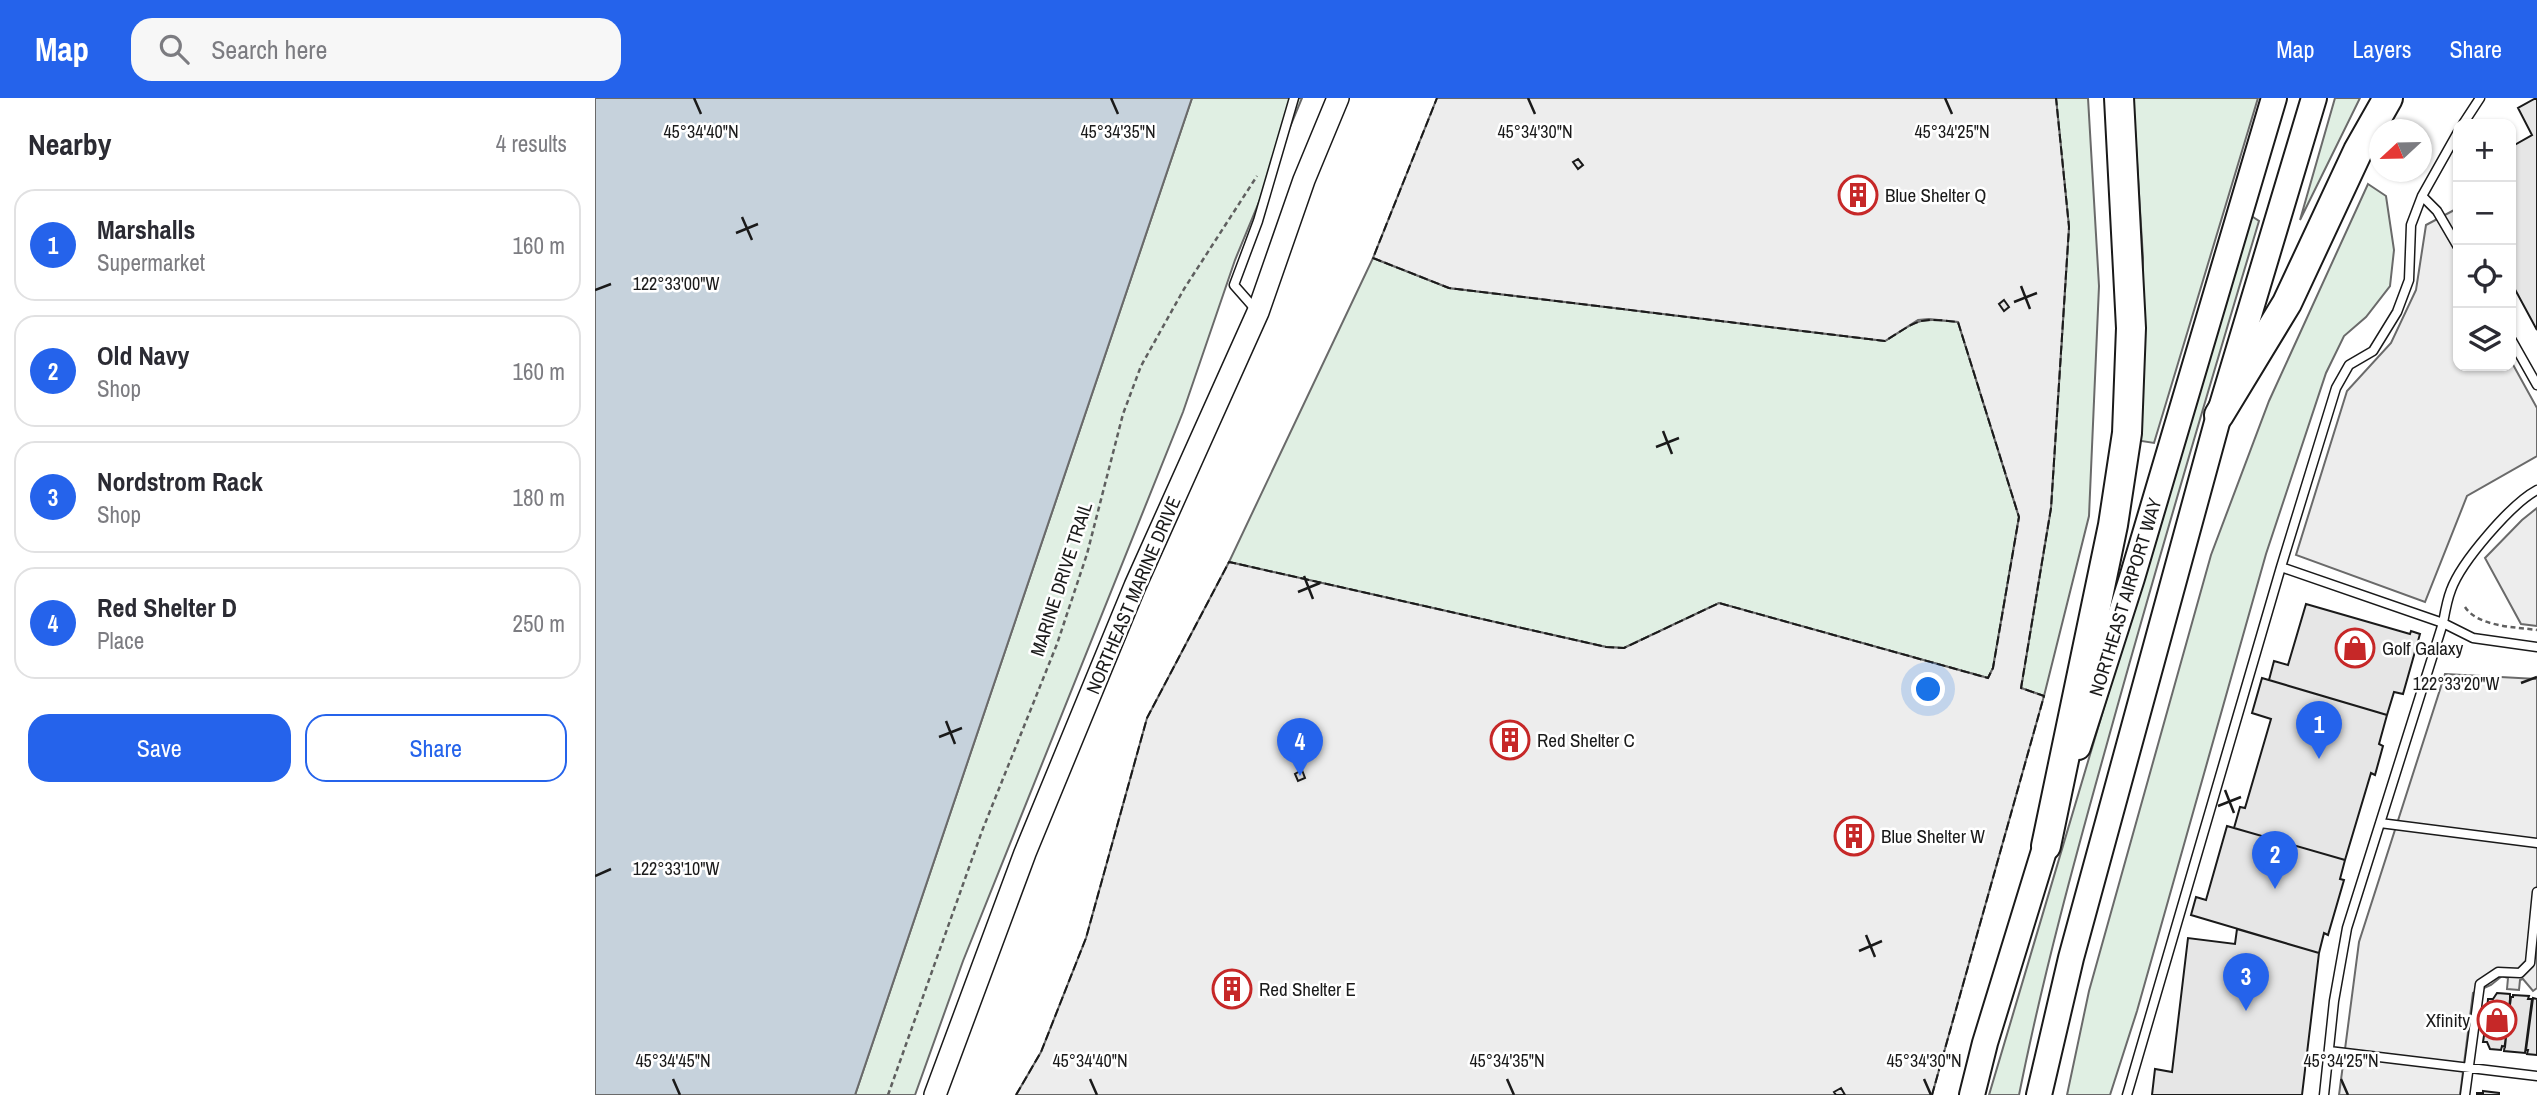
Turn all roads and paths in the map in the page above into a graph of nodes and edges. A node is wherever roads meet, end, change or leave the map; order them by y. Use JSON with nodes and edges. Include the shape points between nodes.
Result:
{"nodes":[{"id":1,"x":1294,"y":98,"type":"edge"},
{"id":2,"x":1338,"y":98,"type":"edge"},
{"id":3,"x":2119,"y":98,"type":"edge"},
{"id":4,"x":2274,"y":98,"type":"edge"},
{"id":5,"x":2314,"y":98,"type":"edge"},
{"id":6,"x":2388,"y":98,"type":"edge"},
{"id":7,"x":2480,"y":98,"type":"edge"},
{"id":8,"x":2466,"y":119,"type":"edge"},
{"id":9,"x":2453,"y":141,"type":"edge"},
{"id":10,"x":1258,"y":174,"type":"dead end"},
{"id":11,"x":2421,"y":196,"type":"junction"},
{"id":12,"x":2457,"y":245,"type":"edge"},
{"id":13,"x":1258,"y":312,"type":"junction"},
{"id":14,"x":2516,"y":348,"type":"edge"},
{"id":15,"x":2537,"y":385,"type":"edge"},
{"id":16,"x":2219,"y":415,"type":"junction"},
{"id":17,"x":2537,"y":489,"type":"edge"},
{"id":18,"x":2281,"y":567,"type":"junction"},
{"id":19,"x":2465,"y":607,"type":"dead end"},
{"id":20,"x":2443,"y":623,"type":"junction"},
{"id":21,"x":2537,"y":630,"type":"edge"},
{"id":22,"x":2537,"y":647,"type":"edge"},
{"id":23,"x":2380,"y":823,"type":"junction"},
{"id":24,"x":2537,"y":843,"type":"edge"},
{"id":25,"x":2046,"y":846,"type":"junction"},
{"id":26,"x":2537,"y":892,"type":"edge"},
{"id":27,"x":2329,"y":1051,"type":"junction"},
{"id":28,"x":2469,"y":1069,"type":"junction"},
{"id":29,"x":2537,"y":1076,"type":"edge"},
{"id":30,"x":888,"y":1095,"type":"edge"},
{"id":31,"x":935,"y":1095,"type":"edge"},
{"id":32,"x":1972,"y":1095,"type":"edge"},
{"id":33,"x":2039,"y":1095,"type":"edge"},
{"id":34,"x":2127,"y":1095,"type":"edge"},
{"id":35,"x":2324,"y":1095,"type":"edge"},
{"id":36,"x":2465,"y":1095,"type":"edge"}],
"edges":[{"from":1,"to":13,"type":"lane","via":[[1234,285]]},
{"from":2,"to":13,"type":"main road","name":"NORTHEAST MARINE DRIVE"},
{"from":3,"to":25,"type":"highway","via":[[2131,328],[2127,433],[2113,525]]},
{"from":4,"to":25,"type":"main road","name":"NORTHEAST AIRPORT WAY","via":[[2132,578]]},
{"from":5,"to":16,"type":"main road","name":"NORTHEAST AIRPORT WAY"},
{"from":6,"to":16,"type":"highway","via":[[2287,303]]},
{"from":7,"to":8,"type":"lane"},
{"from":9,"to":11,"type":"lane"},
{"from":10,"to":30,"type":"path","name":"MARINE DRIVE TRAIL","via":[[1141,366],[1057,644],[982,831]]},
{"from":11,"to":12,"type":"lane","via":[[2437,211]]},
{"from":11,"to":18,"type":"lane","via":[[2411,225],[2409,280],[2397,312],[2373,351],[2349,365],[2336,388]]},
{"from":13,"to":31,"type":"main road","name":"NORTHEAST MARINE DRIVE","via":[[1135,586],[1058,772]]},
{"from":14,"to":15,"type":"lane"},
{"from":16,"to":33,"type":"main road","name":"NORTHEAST AIRPORT WAY","via":[[2074,946]]},
{"from":17,"to":20,"type":"lane","via":[[2515,505],[2469,561],[2451,589]]},
{"from":18,"to":20,"type":"lane"},
{"from":18,"to":34,"type":"lane"},
{"from":19,"to":21,"type":"path","via":[[2488,621]]},
{"from":20,"to":22,"type":"lane","via":[[2473,638]]},
{"from":20,"to":23,"type":"lane"},
{"from":23,"to":24,"type":"lane"},
{"from":23,"to":27,"type":"lane","via":[[2347,928]]},
{"from":25,"to":32,"type":"main road","name":"NORTHEAST AIRPORT WAY"},
{"from":26,"to":28,"type":"lane","via":[[2530,963],[2520,973],[2498,972],[2480,984]]},
{"from":27,"to":28,"type":"lane"},
{"from":27,"to":35,"type":"lane"},
{"from":28,"to":29,"type":"lane"},
{"from":28,"to":36,"type":"lane"}]}
